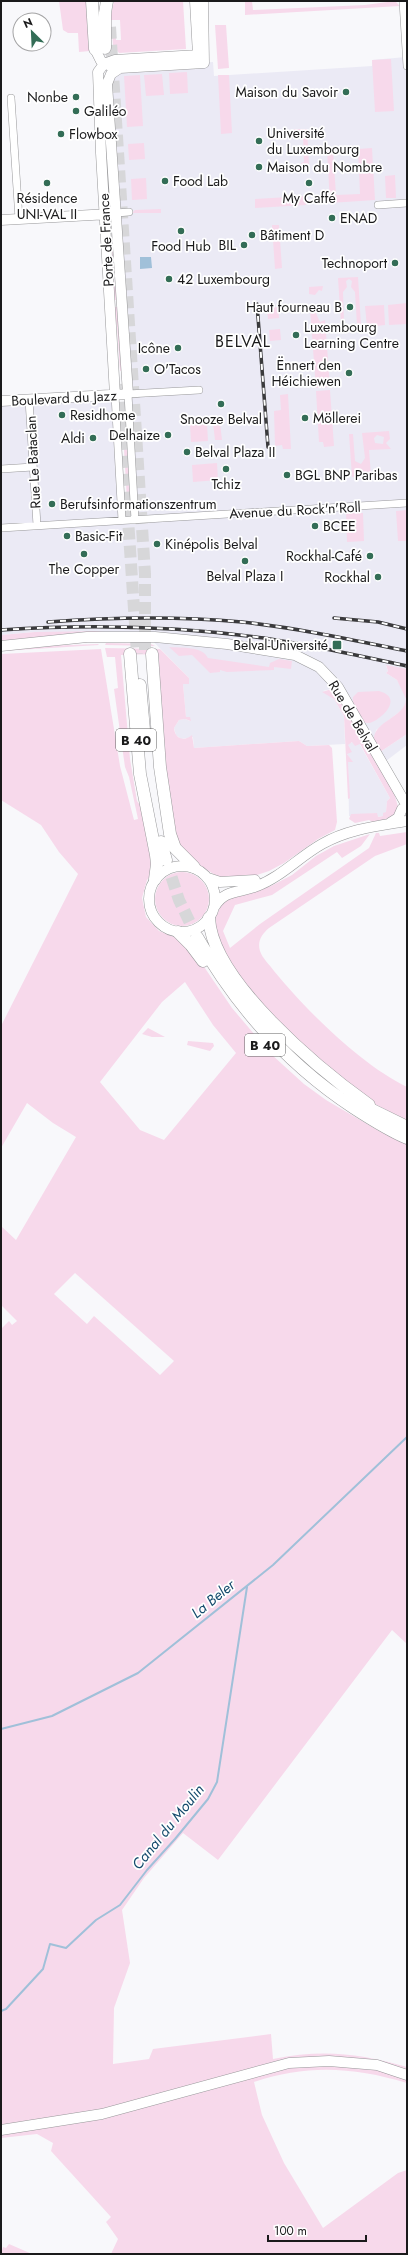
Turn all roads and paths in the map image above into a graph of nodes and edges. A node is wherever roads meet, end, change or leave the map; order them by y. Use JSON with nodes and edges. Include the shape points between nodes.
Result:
{"nodes":[{"id":1,"x":92,"y":1,"type":"edge"},
{"id":2,"x":107,"y":1,"type":"edge"},
{"id":3,"x":195,"y":1,"type":"edge"},
{"id":4,"x":203,"y":1,"type":"edge"},
{"id":5,"x":403,"y":1,"type":"edge"},
{"id":6,"x":100,"y":49,"type":"junction"},
{"id":7,"x":200,"y":58,"type":"junction"},
{"id":8,"x":106,"y":64,"type":"junction"},
{"id":9,"x":120,"y":64,"type":"junction"},
{"id":10,"x":407,"y":66,"type":"edge"},
{"id":11,"x":97,"y":81,"type":"junction"},
{"id":12,"x":107,"y":84,"type":"junction"},
{"id":13,"x":11,"y":98,"type":"dead end"},
{"id":14,"x":407,"y":203,"type":"edge"},
{"id":15,"x":378,"y":205,"type":"dead end"},
{"id":16,"x":129,"y":212,"type":"dead end"},
{"id":17,"x":116,"y":213,"type":"junction"},
{"id":18,"x":104,"y":214,"type":"junction"},
{"id":19,"x":19,"y":219,"type":"junction"},
{"id":20,"x":1,"y":220,"type":"edge"},
{"id":21,"x":199,"y":390,"type":"dead end"},
{"id":22,"x":128,"y":394,"type":"junction"},
{"id":23,"x":115,"y":395,"type":"junction"},
{"id":24,"x":29,"y":400,"type":"junction"},
{"id":25,"x":1,"y":401,"type":"edge"},
{"id":26,"x":34,"y":467,"type":"junction"},
{"id":27,"x":1,"y":469,"type":"edge"},
{"id":28,"x":407,"y":503,"type":"edge"},
{"id":29,"x":122,"y":520,"type":"junction"},
{"id":30,"x":135,"y":520,"type":"junction"},
{"id":31,"x":37,"y":525,"type":"junction"},
{"id":32,"x":1,"y":528,"type":"edge"},
{"id":33,"x":1,"y":646,"type":"edge"},
{"id":34,"x":141,"y":654,"type":"junction"},
{"id":35,"x":404,"y":807,"type":"edge"},
{"id":36,"x":406,"y":822,"type":"edge"},
{"id":37,"x":389,"y":824,"type":"junction"},
{"id":38,"x":168,"y":860,"type":"tunnel mouth"},
{"id":39,"x":194,"y":868,"type":"junction"},
{"id":40,"x":275,"y":876,"type":"junction"},
{"id":41,"x":208,"y":878,"type":"junction"},
{"id":42,"x":155,"y":879,"type":"junction"},
{"id":43,"x":214,"y":906,"type":"junction"},
{"id":44,"x":209,"y":918,"type":"junction"},
{"id":45,"x":178,"y":932,"type":"junction"},
{"id":46,"x":199,"y":936,"type":"tunnel mouth"},
{"id":47,"x":383,"y":1121,"type":"junction"},
{"id":48,"x":407,"y":1127,"type":"edge"},
{"id":49,"x":407,"y":1138,"type":"edge"},
{"id":50,"x":407,"y":2075,"type":"edge"},
{"id":51,"x":1,"y":2130,"type":"edge"}],
"edges":[{"from":1,"to":6,"type":"highway"},
{"from":2,"to":6,"type":"highway"},
{"from":3,"to":7,"type":"main road"},
{"from":4,"to":7,"type":"main road"},
{"from":5,"to":10,"type":"street"},
{"from":6,"to":8,"type":"main road"},
{"from":6,"to":9,"type":"main road"},
{"from":6,"to":11,"type":"main road"},
{"from":7,"to":9,"type":"main road"},
{"from":8,"to":9,"type":"main road"},
{"from":8,"to":11,"type":"main road","name":"Porte de France","via":[[98,72]]},
{"from":8,"to":12,"type":"main road","name":"Porte de France"},
{"from":9,"to":12,"type":"main road","via":[[111,74]]},
{"from":11,"to":18,"type":"main road","name":"Porte de France"},
{"from":12,"to":17,"type":"main road","name":"Porte de France"},
{"from":13,"to":19,"type":"street"},
{"from":14,"to":15,"type":"street"},
{"from":16,"to":17,"type":"street"},
{"from":17,"to":18,"type":"main road"},
{"from":17,"to":22,"type":"main road","name":"Porte de France"},
{"from":18,"to":19,"type":"main road"},
{"from":18,"to":23,"type":"main road","name":"Porte de France"},
{"from":19,"to":20,"type":"main road"},
{"from":21,"to":22,"type":"street"},
{"from":22,"to":23,"type":"main road","name":"Boulevard du Jazz"},
{"from":22,"to":30,"type":"street","name":"Porte de France"},
{"from":23,"to":24,"type":"main road","name":"Boulevard du Jazz"},
{"from":23,"to":29,"type":"street","name":"Porte de France"},
{"from":24,"to":25,"type":"main road","name":"Boulevard du Jazz"},
{"from":24,"to":26,"type":"street","name":"Rue Le Bataclan"},
{"from":26,"to":27,"type":"street"},
{"from":26,"to":31,"type":"street","name":"Rue Le Bataclan"},
{"from":28,"to":30,"type":"street","name":"Avenue du Rock'n'Roll"},
{"from":29,"to":30,"type":"street","name":"Avenue du Rock'n'Roll"},
{"from":29,"to":31,"type":"street","name":"Avenue du Rock'n'Roll"},
{"from":31,"to":32,"type":"street","name":"Avenue du Rock'n'Roll"},
{"from":33,"to":35,"type":"main road","name":"Rue de Belval","via":[[102,636],[176,638],[295,655],[319,667],[338,686],[396,788]]},
{"from":34,"to":38,"type":"highway","number":"B 40","via":[[147,771],[160,838]]},
{"from":34,"to":39,"type":"highway","number":"B 40","via":[[170,834],[175,848]]},
{"from":34,"to":42,"type":"highway","number":"B 40","via":[[140,774],[156,855]]},
{"from":35,"to":36,"type":"main road","name":"Rue de Belval"},
{"from":35,"to":37,"type":"main road","via":[[398,818]]},
{"from":36,"to":37,"type":"main road"},
{"from":37,"to":40,"type":"main road","via":[[352,831],[333,838]]},
{"from":39,"to":41,"type":"main road"},
{"from":39,"to":42,"type":"main road","via":[[168,868]]},
{"from":40,"to":41,"type":"main road","via":[[244,882],[220,882]]},
{"from":40,"to":43,"type":"main road","via":[[257,886],[231,892]]},
{"from":41,"to":43,"type":"main road","via":[[215,891]]},
{"from":42,"to":45,"type":"main road","via":[[149,895],[151,912],[162,926]]},
{"from":43,"to":44,"type":"main road"},
{"from":44,"to":45,"type":"main road","via":[[196,929]]},
{"from":44,"to":47,"type":"highway","number":"B 40","via":[[212,940],[241,985],[265,1015]]},
{"from":45,"to":47,"type":"highway","number":"B 40","via":[[196,951],[246,1022],[284,1064],[328,1099],[354,1114]]},
{"from":46,"to":47,"type":"highway","number":"B 40","via":[[231,991],[278,1048],[313,1079]]},
{"from":47,"to":48,"type":"highway"},
{"from":47,"to":49,"type":"highway"},
{"from":50,"to":51,"type":"main road","via":[[377,2065],[289,2063],[102,2114]]}]}
